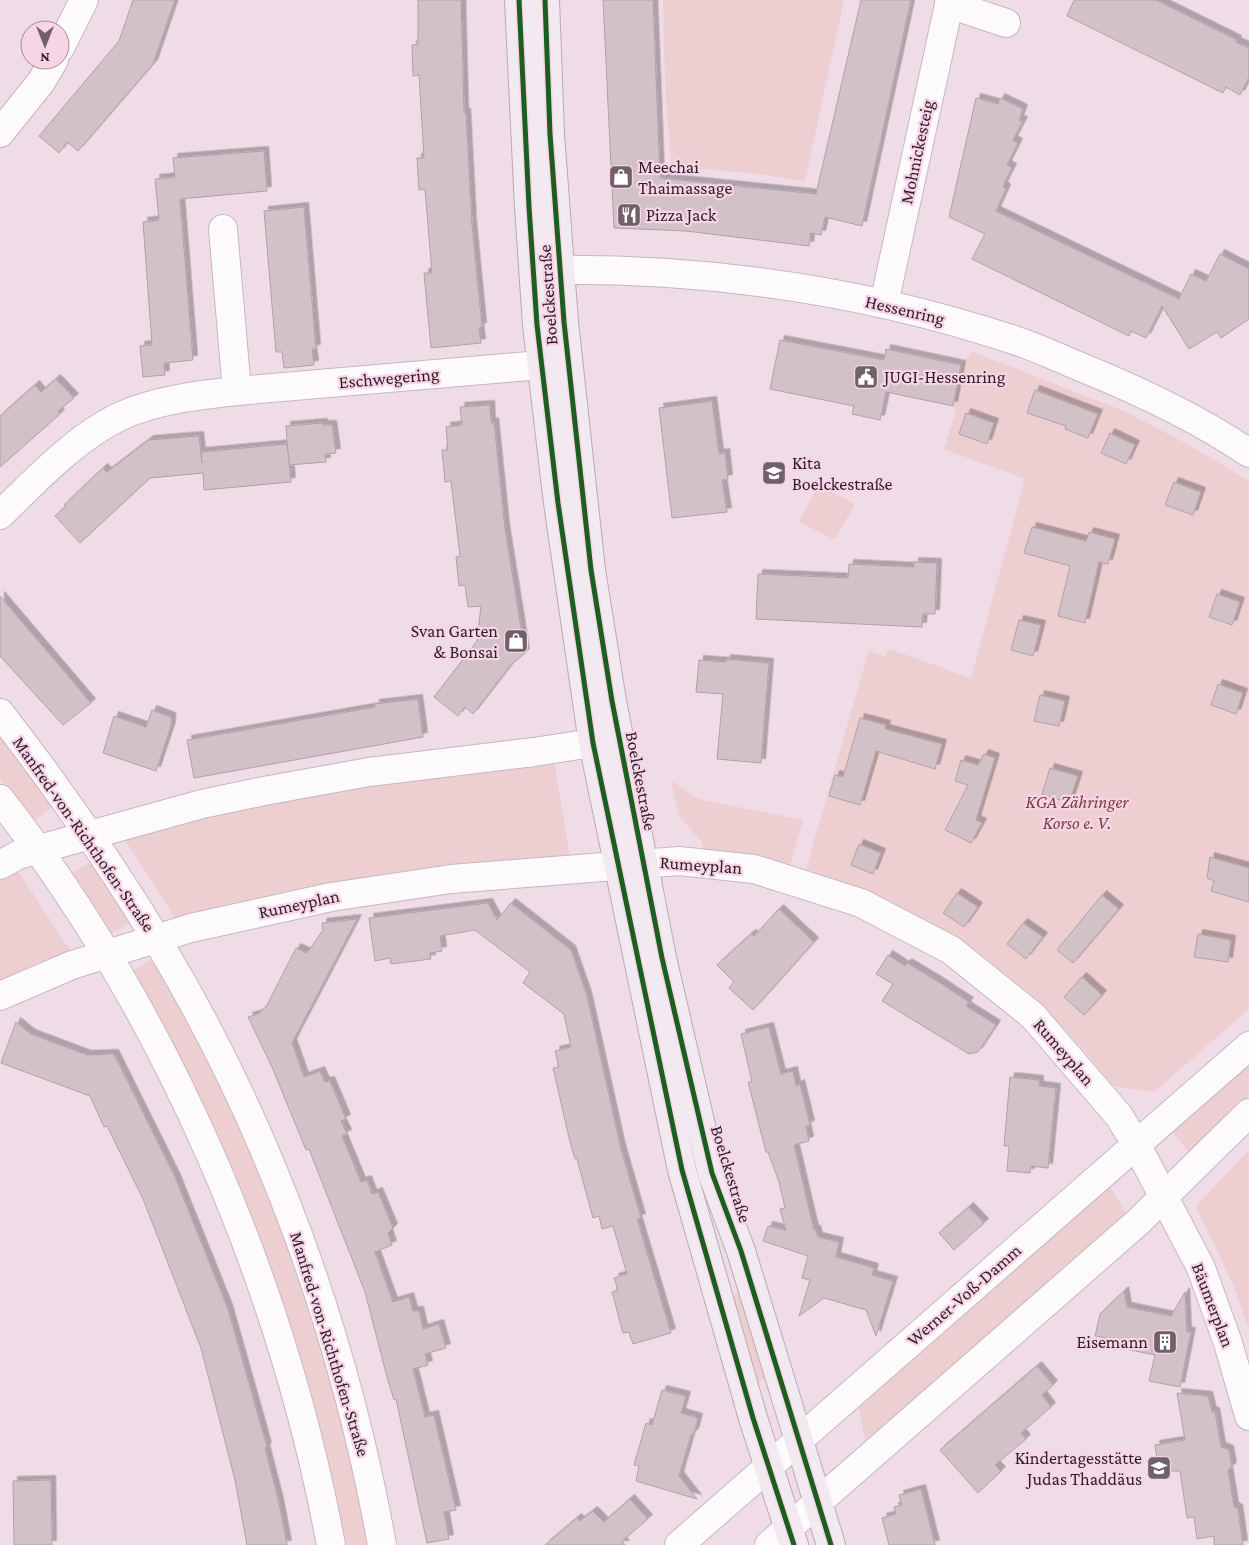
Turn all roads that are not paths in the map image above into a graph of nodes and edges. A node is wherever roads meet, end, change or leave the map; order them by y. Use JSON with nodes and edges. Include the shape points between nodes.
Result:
{"nodes":[{"id":1,"x":84,"y":0,"type":"edge"},
{"id":2,"x":519,"y":0,"type":"edge"},
{"id":3,"x":546,"y":0,"type":"edge"},
{"id":4,"x":949,"y":2,"type":"edge"},
{"id":5,"x":1006,"y":23,"type":"dead end"},
{"id":6,"x":70,"y":28,"type":"edge"},
{"id":7,"x":48,"y":70,"type":"edge"},
{"id":8,"x":0,"y":133,"type":"edge"},
{"id":9,"x":223,"y":229,"type":"dead end"},
{"id":10,"x":560,"y":269,"type":"junction"},
{"id":11,"x":533,"y":270,"type":"junction"},
{"id":12,"x":884,"y":304,"type":"junction"},
{"id":13,"x":542,"y":364,"type":"junction"},
{"id":14,"x":237,"y":391,"type":"junction"},
{"id":15,"x":1249,"y":453,"type":"edge"},
{"id":16,"x":0,"y":515,"type":"edge"},
{"id":17,"x":0,"y":713,"type":"edge"},
{"id":18,"x":606,"y":740,"type":"junction"},
{"id":19,"x":0,"y":799,"type":"edge"},
{"id":20,"x":90,"y":835,"type":"junction"},
{"id":21,"x":38,"y":850,"type":"junction"},
{"id":22,"x":643,"y":862,"type":"junction"},
{"id":23,"x":616,"y":864,"type":"junction"},
{"id":24,"x":0,"y":865,"type":"edge"},
{"id":25,"x":156,"y":939,"type":"junction"},
{"id":26,"x":106,"y":955,"type":"junction"},
{"id":27,"x":0,"y":996,"type":"edge"},
{"id":28,"x":1249,"y":1046,"type":"edge"},
{"id":29,"x":1249,"y":1113,"type":"edge"},
{"id":30,"x":1136,"y":1144,"type":"junction"},
{"id":31,"x":1164,"y":1198,"type":"junction"},
{"id":32,"x":741,"y":1251,"type":"junction"},
{"id":33,"x":706,"y":1261,"type":"junction"},
{"id":34,"x":1249,"y":1416,"type":"edge"},
{"id":35,"x":798,"y":1440,"type":"junction"},
{"id":36,"x":769,"y":1466,"type":"junction"},
{"id":37,"x":818,"y":1502,"type":"junction"},
{"id":38,"x":784,"y":1539,"type":"edge"},
{"id":39,"x":330,"y":1545,"type":"edge"},
{"id":40,"x":382,"y":1545,"type":"edge"},
{"id":41,"x":679,"y":1545,"type":"edge"},
{"id":42,"x":831,"y":1545,"type":"edge"}],
"edges":[{"from":1,"to":6,"type":"street"},
{"from":2,"to":11,"type":"main road","name":"Boelckestraße"},
{"from":3,"to":10,"type":"main road","name":"Boelckestraße","via":[[550,134]]},
{"from":4,"to":5,"type":"street"},
{"from":4,"to":12,"type":"street","name":"Mohnickesteig"},
{"from":7,"to":8,"type":"street"},
{"from":9,"to":14,"type":"street"},
{"from":10,"to":11,"type":"street","name":"Hessenring"},
{"from":10,"to":12,"type":"street","name":"Hessenring","via":[[734,278]]},
{"from":10,"to":18,"type":"main road","name":"Boelckestraße"},
{"from":11,"to":13,"type":"main road","name":"Boelckestraße"},
{"from":12,"to":15,"type":"street","name":"Hessenring","via":[[1016,340],[1160,402]]},
{"from":13,"to":14,"type":"street","name":"Eschwegering"},
{"from":13,"to":18,"type":"main road","name":"Boelckestraße","via":[[570,593]]},
{"from":14,"to":16,"type":"street","name":"Eschwegering","via":[[203,395],[122,416],[86,437]]},
{"from":17,"to":20,"type":"street","name":"Manfred-von-Richthofen-Straße"},
{"from":18,"to":20,"type":"street","via":[[369,772],[264,791],[202,804]]},
{"from":18,"to":22,"type":"main road","name":"Boelckestraße"},
{"from":18,"to":23,"type":"main road","name":"Boelckestraße"},
{"from":19,"to":21,"type":"street"},
{"from":20,"to":21,"type":"street"},
{"from":20,"to":25,"type":"street","name":"Manfred-von-Richthofen-Straße"},
{"from":21,"to":24,"type":"street","via":[[18,855]]},
{"from":21,"to":26,"type":"street"},
{"from":22,"to":23,"type":"street","name":"Rumeyplan"},
{"from":22,"to":30,"type":"street","name":"Rumeyplan","via":[[679,861],[754,869],[861,902],[951,950],[1033,1016],[1118,1116]]},
{"from":22,"to":32,"type":"main road","name":"Boelckestraße","via":[[680,1042],[712,1173]]},
{"from":23,"to":25,"type":"street","name":"Rumeyplan","via":[[443,880],[369,891],[228,919]]},
{"from":23,"to":33,"type":"main road","name":"Boelckestraße","via":[[682,1170]]},
{"from":25,"to":26,"type":"street","name":"Rumeyplan"},
{"from":25,"to":40,"type":"street","name":"Manfred-von-Richthofen-Straße","via":[[226,1066],[287,1208],[322,1306],[351,1405],[370,1478]]},
{"from":26,"to":27,"type":"street","name":"Rumeyplan","via":[[72,965]]},
{"from":26,"to":39,"type":"street","via":[[182,1094],[239,1227],[272,1319],[301,1415]]},
{"from":28,"to":30,"type":"street","name":"Werner-Voß-Damm"},
{"from":29,"to":31,"type":"street"},
{"from":30,"to":31,"type":"street","name":"Rumeyplan"},
{"from":30,"to":35,"type":"street","name":"Werner-Voß-Damm"},
{"from":31,"to":34,"type":"street","name":"Bäumerplan","via":[[1212,1295]]},
{"from":31,"to":37,"type":"street"},
{"from":32,"to":33,"type":"main road"},
{"from":32,"to":35,"type":"main road","name":"Boelckestraße"},
{"from":33,"to":36,"type":"main road","name":"Boelckestraße"},
{"from":35,"to":36,"type":"street","name":"Werner-Voß-Damm"},
{"from":35,"to":37,"type":"main road","name":"Boelckestraße"},
{"from":36,"to":38,"type":"main road","name":"Boelckestraße"},
{"from":36,"to":41,"type":"street","name":"Werner-Voß-Damm"},
{"from":37,"to":38,"type":"street"},
{"from":37,"to":42,"type":"main road","name":"Boelckestraße"}]}
